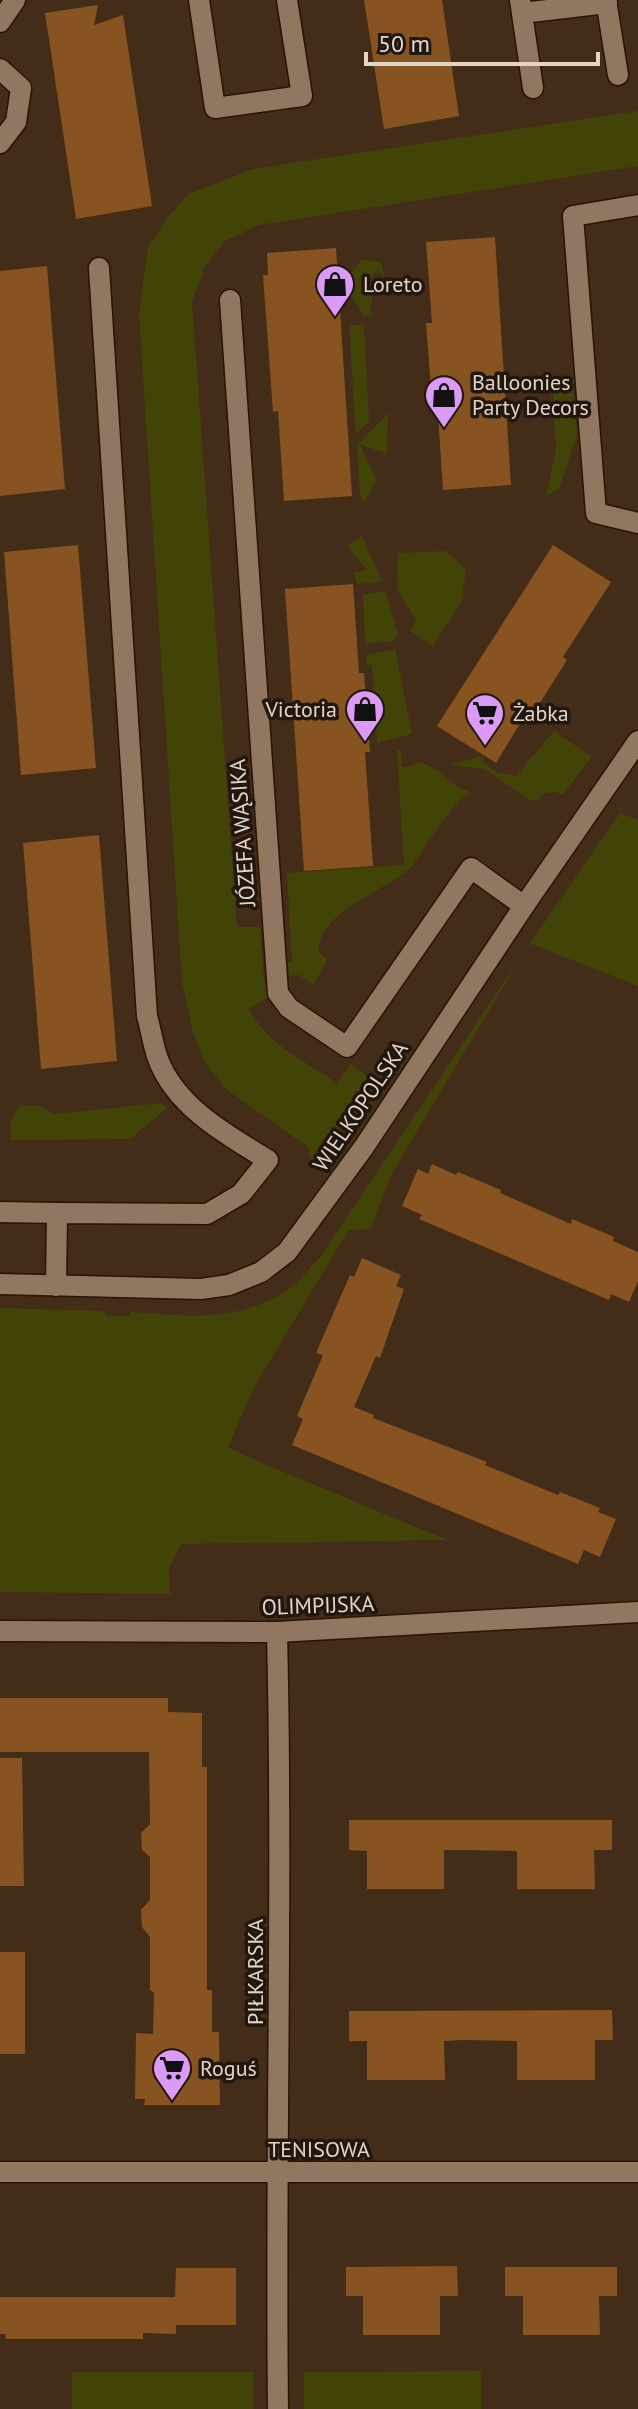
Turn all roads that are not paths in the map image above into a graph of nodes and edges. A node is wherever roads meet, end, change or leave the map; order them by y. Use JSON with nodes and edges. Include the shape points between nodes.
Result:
{"nodes":[{"id":1,"x":15,"y":0,"type":"edge"},
{"id":2,"x":199,"y":0,"type":"edge"},
{"id":3,"x":287,"y":0,"type":"edge"},
{"id":4,"x":607,"y":1,"type":"edge"},
{"id":5,"x":521,"y":7,"type":"edge"},
{"id":6,"x":0,"y":22,"type":"edge"},
{"id":7,"x":0,"y":69,"type":"edge"},
{"id":8,"x":618,"y":75,"type":"dead end"},
{"id":9,"x":533,"y":88,"type":"dead end"},
{"id":10,"x":0,"y":143,"type":"edge"},
{"id":11,"x":638,"y":205,"type":"edge"},
{"id":12,"x":99,"y":268,"type":"dead end"},
{"id":13,"x":230,"y":300,"type":"dead end"},
{"id":14,"x":638,"y":523,"type":"edge"},
{"id":15,"x":638,"y":741,"type":"edge"},
{"id":16,"x":524,"y":906,"type":"junction"},
{"id":17,"x":0,"y":1212,"type":"edge"},
{"id":18,"x":57,"y":1213,"type":"junction"},
{"id":19,"x":0,"y":1284,"type":"edge"},
{"id":20,"x":56,"y":1286,"type":"junction"},
{"id":21,"x":638,"y":1612,"type":"edge"},
{"id":22,"x":0,"y":1631,"type":"edge"},
{"id":23,"x":277,"y":1632,"type":"junction"},
{"id":24,"x":0,"y":2172,"type":"edge"},
{"id":25,"x":638,"y":2172,"type":"edge"},
{"id":26,"x":278,"y":2173,"type":"junction"},
{"id":27,"x":278,"y":2409,"type":"edge"}],
"edges":[{"from":1,"to":6,"type":"street"},
{"from":2,"to":3,"type":"street","via":[[215,108],[302,96]]},
{"from":4,"to":5,"type":"street"},
{"from":4,"to":8,"type":"street"},
{"from":5,"to":9,"type":"street"},
{"from":7,"to":10,"type":"street","via":[[21,88],[16,122]]},
{"from":11,"to":14,"type":"street","via":[[573,216],[596,513]]},
{"from":12,"to":18,"type":"street","via":[[147,1016],[158,1060],[176,1091],[215,1127],[268,1160],[241,1194],[207,1214]]},
{"from":13,"to":16,"type":"street","name":"JÓZEFA WĄSIKA","via":[[278,993],[289,1008],[347,1047],[471,868]]},
{"from":15,"to":16,"type":"street","name":"WIELKOPOLSKA"},
{"from":16,"to":20,"type":"street","name":"WIELKOPOLSKA","via":[[364,1147],[287,1252],[261,1272],[229,1285]]},
{"from":17,"to":18,"type":"street"},
{"from":18,"to":20,"type":"street"},
{"from":19,"to":20,"type":"street","name":"WIELKOPOLSKA"},
{"from":21,"to":23,"type":"street","name":"OLIMPIJSKA"},
{"from":22,"to":23,"type":"street","name":"OLIMPIJSKA"},
{"from":23,"to":26,"type":"street","name":"PIŁKARSKA"},
{"from":24,"to":26,"type":"street","name":"TENISOWA"},
{"from":25,"to":26,"type":"street","name":"TENISOWA"},
{"from":26,"to":27,"type":"street","name":"PIŁKARSKA"}]}
